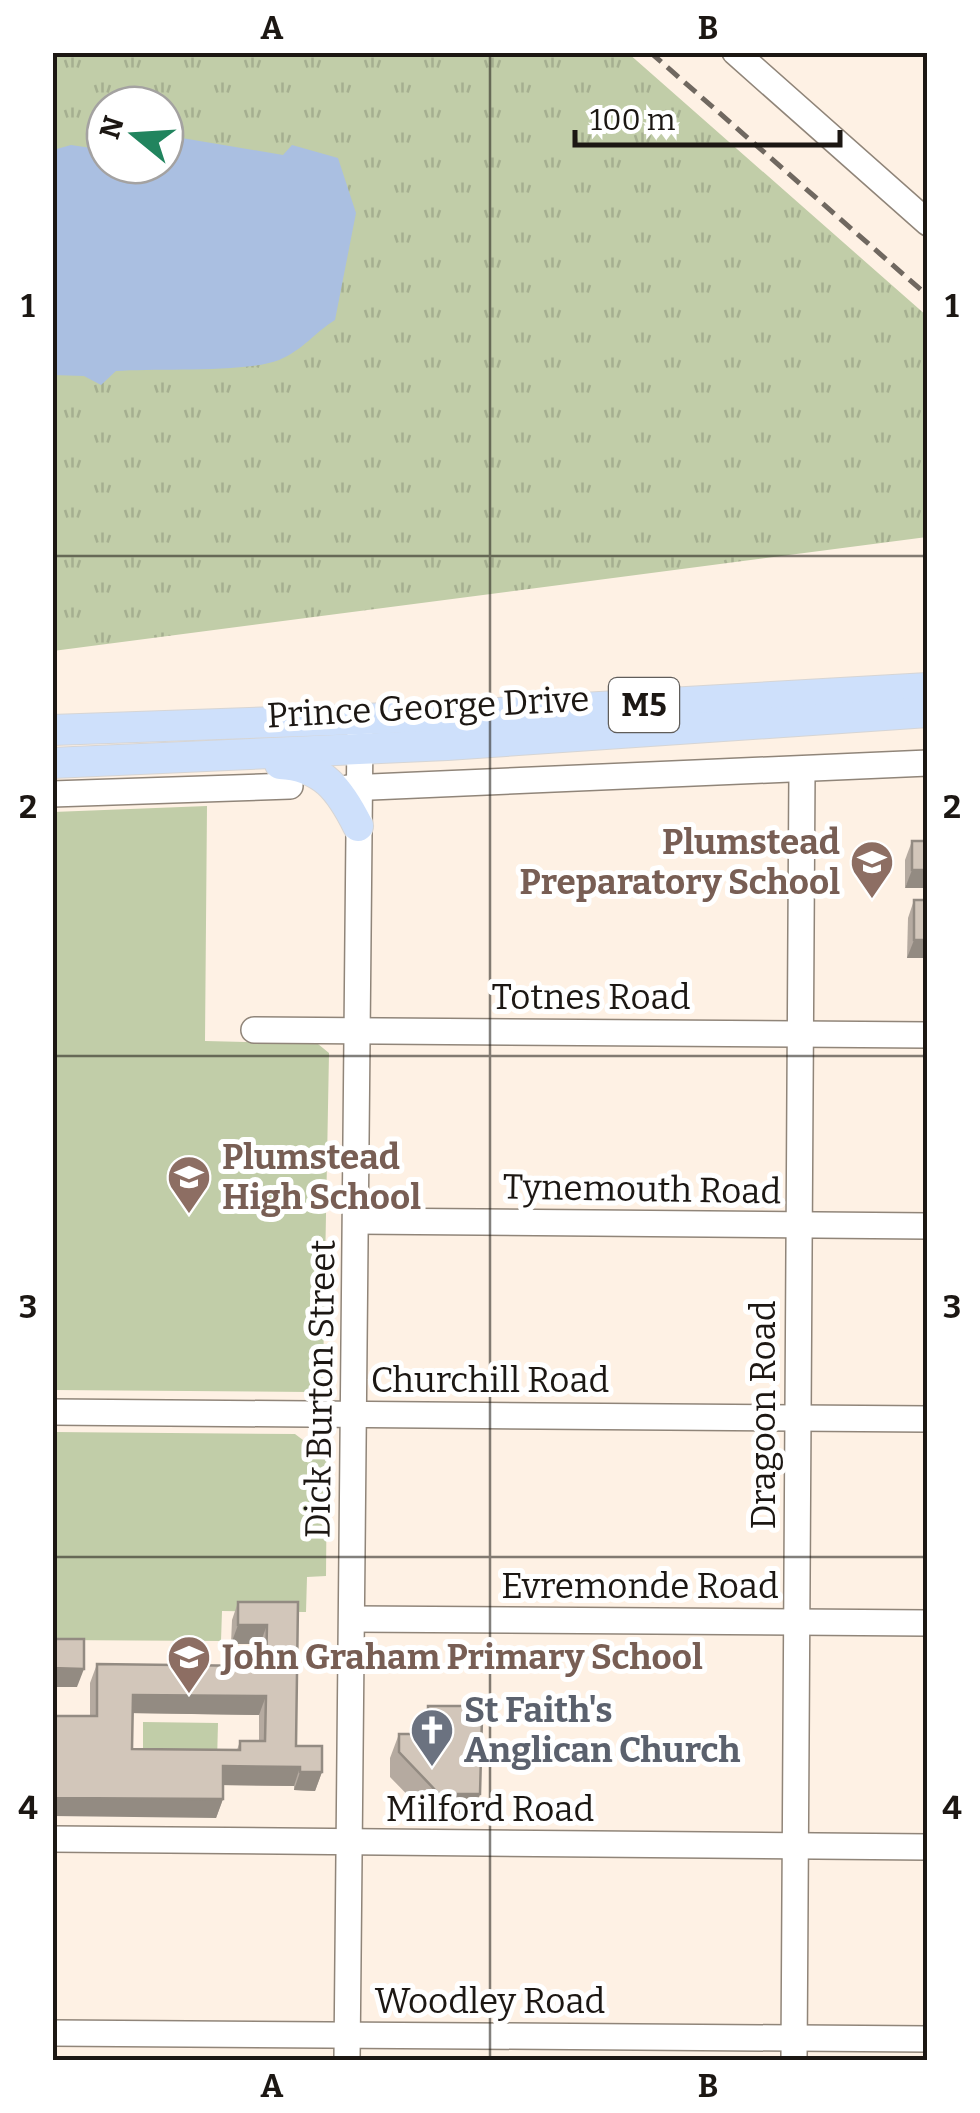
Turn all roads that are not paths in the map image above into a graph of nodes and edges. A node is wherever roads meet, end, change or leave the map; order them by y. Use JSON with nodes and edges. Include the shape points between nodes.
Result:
{"nodes":[{"id":1,"x":736,"y":52,"type":"edge"},
{"id":2,"x":928,"y":223,"type":"edge"},
{"id":3,"x":928,"y":688,"type":"edge"},
{"id":4,"x":928,"y":712,"type":"edge"},
{"id":5,"x":52,"y":730,"type":"edge"},
{"id":6,"x":360,"y":734,"type":"junction"},
{"id":7,"x":151,"y":759,"type":"junction"},
{"id":8,"x":928,"y":762,"type":"edge"},
{"id":9,"x":52,"y":763,"type":"edge"},
{"id":10,"x":802,"y":770,"type":"junction"},
{"id":11,"x":290,"y":786,"type":"dead end"},
{"id":12,"x":350,"y":788,"type":"junction"},
{"id":13,"x":52,"y":794,"type":"edge"},
{"id":14,"x":358,"y":826,"type":"joint"},
{"id":15,"x":254,"y":1030,"type":"dead end"},
{"id":16,"x":358,"y":1030,"type":"junction"},
{"id":17,"x":800,"y":1034,"type":"junction"},
{"id":18,"x":928,"y":1035,"type":"edge"},
{"id":19,"x":357,"y":1222,"type":"junction"},
{"id":20,"x":799,"y":1226,"type":"junction"},
{"id":21,"x":928,"y":1226,"type":"edge"},
{"id":22,"x":52,"y":1412,"type":"edge"},
{"id":23,"x":352,"y":1414,"type":"junction"},
{"id":24,"x":798,"y":1418,"type":"junction"},
{"id":25,"x":928,"y":1418,"type":"edge"},
{"id":26,"x":352,"y":1618,"type":"junction"},
{"id":27,"x":797,"y":1622,"type":"junction"},
{"id":28,"x":928,"y":1622,"type":"edge"},
{"id":29,"x":52,"y":1839,"type":"edge"},
{"id":30,"x":350,"y":1843,"type":"junction"},
{"id":31,"x":795,"y":1846,"type":"junction"},
{"id":32,"x":928,"y":1848,"type":"edge"},
{"id":33,"x":52,"y":2033,"type":"edge"},
{"id":34,"x":928,"y":2039,"type":"edge"},
{"id":35,"x":347,"y":2048,"type":"edge"},
{"id":36,"x":794,"y":2049,"type":"edge"}],
"edges":[{"from":1,"to":2,"type":"street"},
{"from":3,"to":6,"type":"main road","name":"Prince George Drive","number":"M5"},
{"from":4,"to":6,"type":"main road","name":"Prince George Drive","number":"M5"},
{"from":5,"to":6,"type":"main road","name":"Prince George Drive","number":"M5"},
{"from":6,"to":7,"type":"main road","name":"Prince George Drive","number":"M5"},
{"from":6,"to":12,"type":"street"},
{"from":7,"to":9,"type":"main road","name":"Prince George Drive","number":"M5"},
{"from":7,"to":12,"type":"main road","via":[[294,764]]},
{"from":8,"to":10,"type":"street"},
{"from":10,"to":12,"type":"street"},
{"from":10,"to":17,"type":"street","name":"Dragoon Road"},
{"from":11,"to":13,"type":"street"},
{"from":12,"to":14,"type":"main road"},
{"from":14,"to":16,"type":"street","name":"Dick Burton Street"},
{"from":15,"to":16,"type":"street","name":"Totnes Road"},
{"from":16,"to":17,"type":"street","name":"Totnes Road"},
{"from":16,"to":19,"type":"street","name":"Dick Burton Street"},
{"from":17,"to":18,"type":"street","name":"Totnes Road"},
{"from":17,"to":20,"type":"street","name":"Dragoon Road"},
{"from":19,"to":20,"type":"street","name":"Tynemouth Road"},
{"from":19,"to":23,"type":"street","name":"Dick Burton Street"},
{"from":20,"to":21,"type":"street","name":"Tynemouth Road"},
{"from":20,"to":24,"type":"street","name":"Dragoon Road"},
{"from":22,"to":23,"type":"street","name":"Churchill Road"},
{"from":23,"to":24,"type":"street","name":"Churchill Road"},
{"from":23,"to":26,"type":"street","name":"Dick Burton Street"},
{"from":24,"to":25,"type":"street","name":"Churchill Road"},
{"from":24,"to":27,"type":"street","name":"Dragoon Road"},
{"from":26,"to":27,"type":"street","name":"Evremonde Road"},
{"from":26,"to":30,"type":"street","name":"Dick Burton Street"},
{"from":27,"to":28,"type":"street","name":"Evremonde Road"},
{"from":27,"to":31,"type":"street","name":"Dragoon Road"},
{"from":29,"to":30,"type":"street","name":"Milford Road"},
{"from":30,"to":31,"type":"street","name":"Milford Road"},
{"from":30,"to":35,"type":"street","name":"Dick Burton Street"},
{"from":31,"to":32,"type":"street","name":"Milford Road"},
{"from":31,"to":36,"type":"street","name":"Dragoon Road"},
{"from":33,"to":35,"type":"street","name":"Woodley Road"},
{"from":34,"to":36,"type":"street","name":"Woodley Road"},
{"from":35,"to":36,"type":"street","name":"Woodley Road"}]}
